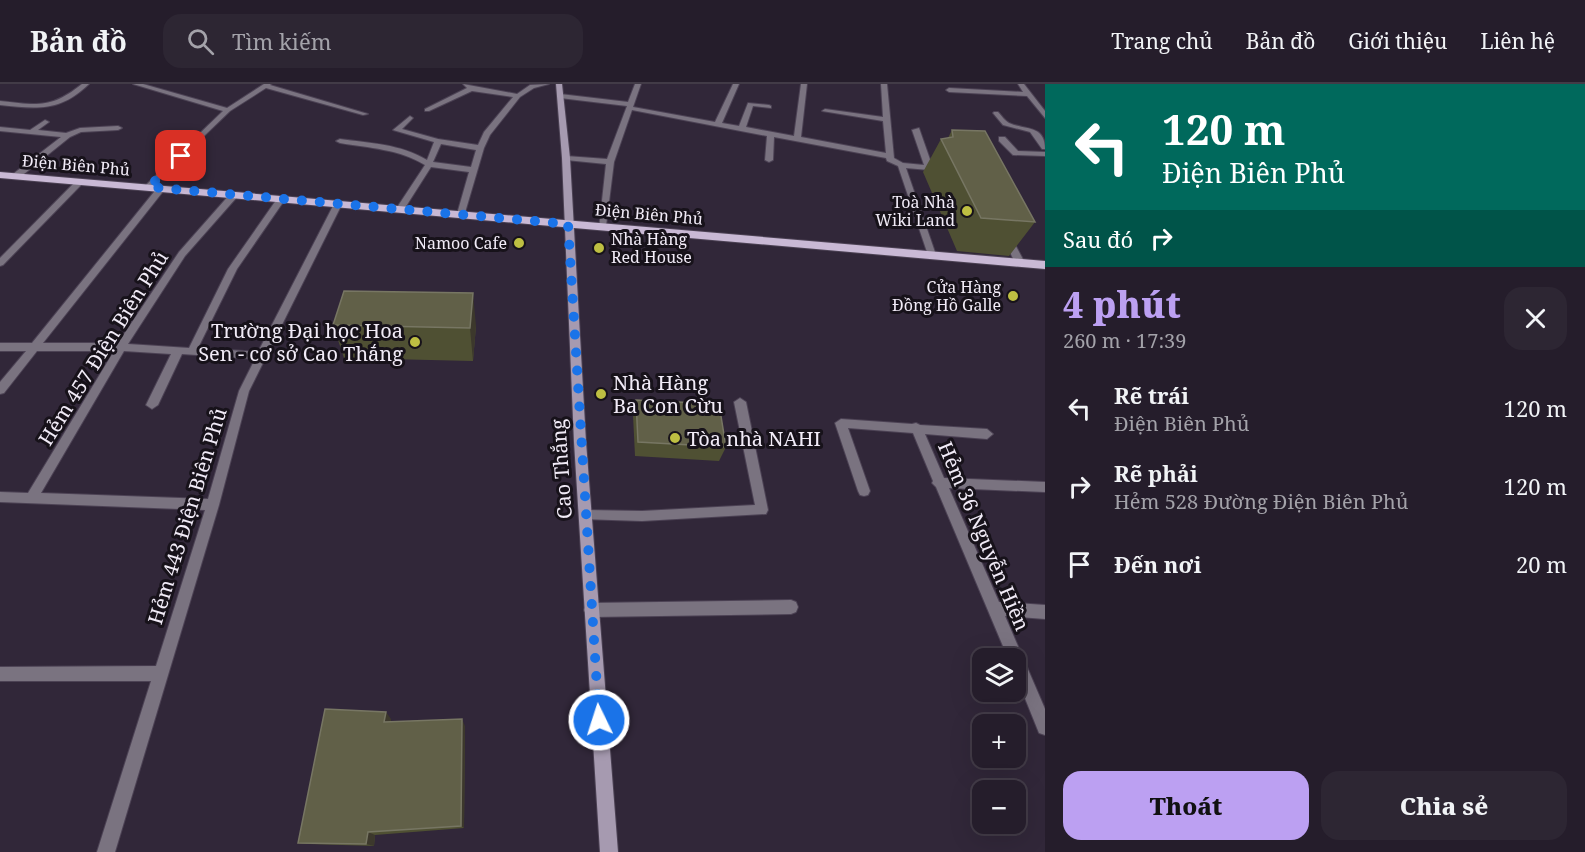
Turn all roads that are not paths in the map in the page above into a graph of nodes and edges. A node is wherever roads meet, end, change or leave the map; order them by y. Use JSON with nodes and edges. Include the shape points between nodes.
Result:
{"nodes":[{"id":1,"x":86,"y":84,"type":"edge"},
{"id":2,"x":136,"y":84,"type":"edge"},
{"id":3,"x":546,"y":84,"type":"edge"},
{"id":4,"x":559,"y":84,"type":"edge"},
{"id":5,"x":638,"y":84,"type":"edge"},
{"id":6,"x":734,"y":84,"type":"edge"},
{"id":7,"x":804,"y":84,"type":"edge"},
{"id":8,"x":884,"y":84,"type":"edge"},
{"id":9,"x":1021,"y":84,"type":"edge"},
{"id":10,"x":266,"y":85,"type":"edge"},
{"id":11,"x":469,"y":87,"type":"edge"},
{"id":12,"x":949,"y":90,"type":"dead end"},
{"id":13,"x":1028,"y":94,"type":"junction"},
{"id":14,"x":518,"y":96,"type":"junction"},
{"id":15,"x":560,"y":96,"type":"junction"},
{"id":16,"x":0,"y":103,"type":"edge"},
{"id":17,"x":631,"y":106,"type":"junction"},
{"id":18,"x":769,"y":107,"type":"dead end"},
{"id":19,"x":228,"y":110,"type":"junction"},
{"id":20,"x":427,"y":110,"type":"dead end"},
{"id":21,"x":825,"y":111,"type":"dead end"},
{"id":22,"x":996,"y":113,"type":"dead end"},
{"id":23,"x":365,"y":114,"type":"dead end"},
{"id":24,"x":1045,"y":116,"type":"edge"},
{"id":25,"x":410,"y":118,"type":"dead end"},
{"id":26,"x":885,"y":118,"type":"junction"},
{"id":27,"x":45,"y":122,"type":"dead end"},
{"id":28,"x":717,"y":125,"type":"junction"},
{"id":29,"x":118,"y":128,"type":"dead end"},
{"id":30,"x":0,"y":129,"type":"edge"},
{"id":31,"x":742,"y":129,"type":"junction"},
{"id":32,"x":916,"y":130,"type":"dead end"},
{"id":33,"x":31,"y":132,"type":"junction"},
{"id":34,"x":771,"y":134,"type":"junction"},
{"id":35,"x":68,"y":135,"type":"junction"},
{"id":36,"x":797,"y":138,"type":"junction"},
{"id":37,"x":1002,"y":140,"type":"dead end"},
{"id":38,"x":340,"y":141,"type":"dead end"},
{"id":39,"x":438,"y":141,"type":"junction"},
{"id":40,"x":1045,"y":147,"type":"edge"},
{"id":41,"x":480,"y":148,"type":"junction"},
{"id":42,"x":1045,"y":153,"type":"edge"},
{"id":43,"x":889,"y":156,"type":"junction"},
{"id":44,"x":566,"y":158,"type":"junction"},
{"id":45,"x":769,"y":160,"type":"dead end"},
{"id":46,"x":610,"y":162,"type":"junction"},
{"id":47,"x":429,"y":164,"type":"junction"},
{"id":48,"x":901,"y":165,"type":"junction"},
{"id":49,"x":474,"y":170,"type":"junction"},
{"id":50,"x":0,"y":175,"type":"edge"},
{"id":51,"x":16,"y":176,"type":"junction"},
{"id":52,"x":81,"y":182,"type":"junction"},
{"id":53,"x":149,"y":187,"type":"junction"},
{"id":54,"x":161,"y":189,"type":"junction"},
{"id":55,"x":234,"y":195,"type":"junction"},
{"id":56,"x":282,"y":198,"type":"junction"},
{"id":57,"x":338,"y":204,"type":"junction"},
{"id":58,"x":400,"y":209,"type":"junction"},
{"id":59,"x":461,"y":214,"type":"junction"},
{"id":60,"x":568,"y":224,"type":"junction"},
{"id":61,"x":1000,"y":224,"type":"edge"},
{"id":62,"x":602,"y":226,"type":"junction"},
{"id":63,"x":932,"y":255,"type":"junction"},
{"id":64,"x":0,"y":263,"type":"edge"},
{"id":65,"x":1020,"y":263,"type":"junction"},
{"id":66,"x":1045,"y":265,"type":"edge"},
{"id":67,"x":0,"y":347,"type":"edge"},
{"id":68,"x":121,"y":347,"type":"junction"},
{"id":69,"x":31,"y":348,"type":"junction"},
{"id":70,"x":178,"y":351,"type":"junction"},
{"id":71,"x":192,"y":351,"type":"junction"},
{"id":72,"x":262,"y":356,"type":"junction"},
{"id":73,"x":0,"y":390,"type":"edge"},
{"id":74,"x":740,"y":402,"type":"dead end"},
{"id":75,"x":152,"y":405,"type":"dead end"},
{"id":76,"x":916,"y":427,"type":"junction"},
{"id":77,"x":987,"y":434,"type":"dead end"},
{"id":78,"x":938,"y":483,"type":"junction"},
{"id":79,"x":1045,"y":487,"type":"edge"},
{"id":80,"x":864,"y":491,"type":"dead end"},
{"id":81,"x":0,"y":497,"type":"edge"},
{"id":82,"x":32,"y":498,"type":"junction"},
{"id":83,"x":213,"y":505,"type":"junction"},
{"id":84,"x":585,"y":515,"type":"junction"},
{"id":85,"x":791,"y":607,"type":"dead end"},
{"id":86,"x":995,"y":609,"type":"junction"},
{"id":87,"x":591,"y":610,"type":"junction"},
{"id":88,"x":1045,"y":612,"type":"edge"},
{"id":89,"x":160,"y":673,"type":"junction"},
{"id":90,"x":0,"y":674,"type":"edge"},
{"id":91,"x":1045,"y":727,"type":"edge"},
{"id":92,"x":106,"y":852,"type":"edge"},
{"id":93,"x":609,"y":852,"type":"edge"}],
"edges":[{"from":1,"to":16,"type":"street","via":[[51,105]]},
{"from":2,"to":19,"type":"street"},
{"from":3,"to":14,"type":"street","via":[[532,86]]},
{"from":4,"to":15,"type":"main road","name":"Cao Thắng"},
{"from":5,"to":17,"type":"street"},
{"from":6,"to":28,"type":"street"},
{"from":7,"to":36,"type":"street"},
{"from":8,"to":26,"type":"street"},
{"from":9,"to":13,"type":"street"},
{"from":10,"to":19,"type":"street"},
{"from":10,"to":23,"type":"street"},
{"from":11,"to":14,"type":"street"},
{"from":11,"to":20,"type":"street"},
{"from":12,"to":13,"type":"street"},
{"from":13,"to":24,"type":"street"},
{"from":14,"to":41,"type":"street"},
{"from":15,"to":17,"type":"street"},
{"from":15,"to":44,"type":"main road","name":"Cao Thắng"},
{"from":17,"to":28,"type":"street"},
{"from":17,"to":46,"type":"street"},
{"from":18,"to":31,"type":"street","via":[[750,104]]},
{"from":19,"to":53,"type":"street"},
{"from":21,"to":26,"type":"street"},
{"from":22,"to":40,"type":"street","via":[[1005,124],[1032,130]]},
{"from":25,"to":39,"type":"street","via":[[397,130]]},
{"from":26,"to":43,"type":"street"},
{"from":27,"to":33,"type":"street"},
{"from":28,"to":31,"type":"street"},
{"from":29,"to":35,"type":"street"},
{"from":30,"to":33,"type":"street"},
{"from":31,"to":34,"type":"street"},
{"from":32,"to":48,"type":"street","via":[[929,168]]},
{"from":33,"to":35,"type":"street"},
{"from":34,"to":36,"type":"street"},
{"from":34,"to":45,"type":"street"},
{"from":35,"to":51,"type":"street"},
{"from":36,"to":43,"type":"street"},
{"from":37,"to":42,"type":"street","via":[[1016,153]]},
{"from":38,"to":47,"type":"street","via":[[399,150]]},
{"from":39,"to":41,"type":"street"},
{"from":39,"to":47,"type":"street"},
{"from":41,"to":49,"type":"street"},
{"from":43,"to":48,"type":"street"},
{"from":44,"to":46,"type":"street"},
{"from":44,"to":60,"type":"main road","name":"Cao Thắng"},
{"from":46,"to":62,"type":"street"},
{"from":47,"to":49,"type":"street"},
{"from":47,"to":58,"type":"street"},
{"from":48,"to":63,"type":"street"},
{"from":49,"to":59,"type":"street"},
{"from":50,"to":51,"type":"main road","name":"Điện Biên Phủ"},
{"from":51,"to":52,"type":"main road","name":"Điện Biên Phủ"},
{"from":52,"to":53,"type":"main road","name":"Điện Biên Phủ"},
{"from":52,"to":64,"type":"street"},
{"from":53,"to":54,"type":"main road","name":"Điện Biên Phủ"},
{"from":54,"to":55,"type":"main road","name":"Điện Biên Phủ"},
{"from":54,"to":69,"type":"street"},
{"from":55,"to":56,"type":"main road","name":"Điện Biên Phủ"},
{"from":55,"to":68,"type":"street","name":"Hẻm 457 Ðiện Biên Phủ","via":[[182,254]]},
{"from":56,"to":57,"type":"main road","name":"Điện Biên Phủ"},
{"from":56,"to":71,"type":"street","via":[[233,269]]},
{"from":57,"to":58,"type":"main road","name":"Điện Biên Phủ"},
{"from":57,"to":72,"type":"street","name":"Hẻm 443 Ðiện Biên Phủ"},
{"from":58,"to":59,"type":"main road","name":"Điện Biên Phủ"},
{"from":59,"to":60,"type":"main road","name":"Điện Biên Phủ"},
{"from":60,"to":62,"type":"main road","name":"Điện Biên Phủ"},
{"from":60,"to":84,"type":"main road","name":"Cao Thắng"},
{"from":61,"to":65,"type":"street"},
{"from":62,"to":63,"type":"main road","name":"Điện Biên Phủ"},
{"from":63,"to":65,"type":"main road","name":"Điện Biên Phủ"},
{"from":65,"to":66,"type":"main road","name":"Điện Biên Phủ"},
{"from":67,"to":69,"type":"street"},
{"from":68,"to":69,"type":"street"},
{"from":68,"to":70,"type":"street"},
{"from":68,"to":82,"type":"street","name":"Hẻm 457 Ðiện Biên Phủ"},
{"from":69,"to":73,"type":"street"},
{"from":70,"to":71,"type":"street"},
{"from":70,"to":75,"type":"street"},
{"from":71,"to":72,"type":"street"},
{"from":72,"to":83,"type":"street","name":"Hẻm 443 Ðiện Biên Phủ","via":[[244,391]]},
{"from":74,"to":84,"type":"street","via":[[762,510]]},
{"from":76,"to":77,"type":"street"},
{"from":76,"to":78,"type":"street","name":"Hẻm 36 Nguyễn Hiền"},
{"from":76,"to":80,"type":"street","via":[[841,423]]},
{"from":78,"to":79,"type":"street"},
{"from":78,"to":86,"type":"street","name":"Hẻm 36 Nguyễn Hiền"},
{"from":81,"to":82,"type":"street"},
{"from":82,"to":83,"type":"street"},
{"from":83,"to":89,"type":"street","name":"Hẻm 443 Ðiện Biên Phủ"},
{"from":84,"to":87,"type":"main road","name":"Cao Thắng"},
{"from":85,"to":87,"type":"street"},
{"from":86,"to":88,"type":"street"},
{"from":86,"to":91,"type":"street","name":"Hẻm 36 Nguyễn Hiền"},
{"from":87,"to":93,"type":"main road","name":"Cao Thắng"},
{"from":89,"to":90,"type":"street"},
{"from":89,"to":92,"type":"street","name":"Hẻm 443 Ðiện Biên Phủ"}]}
